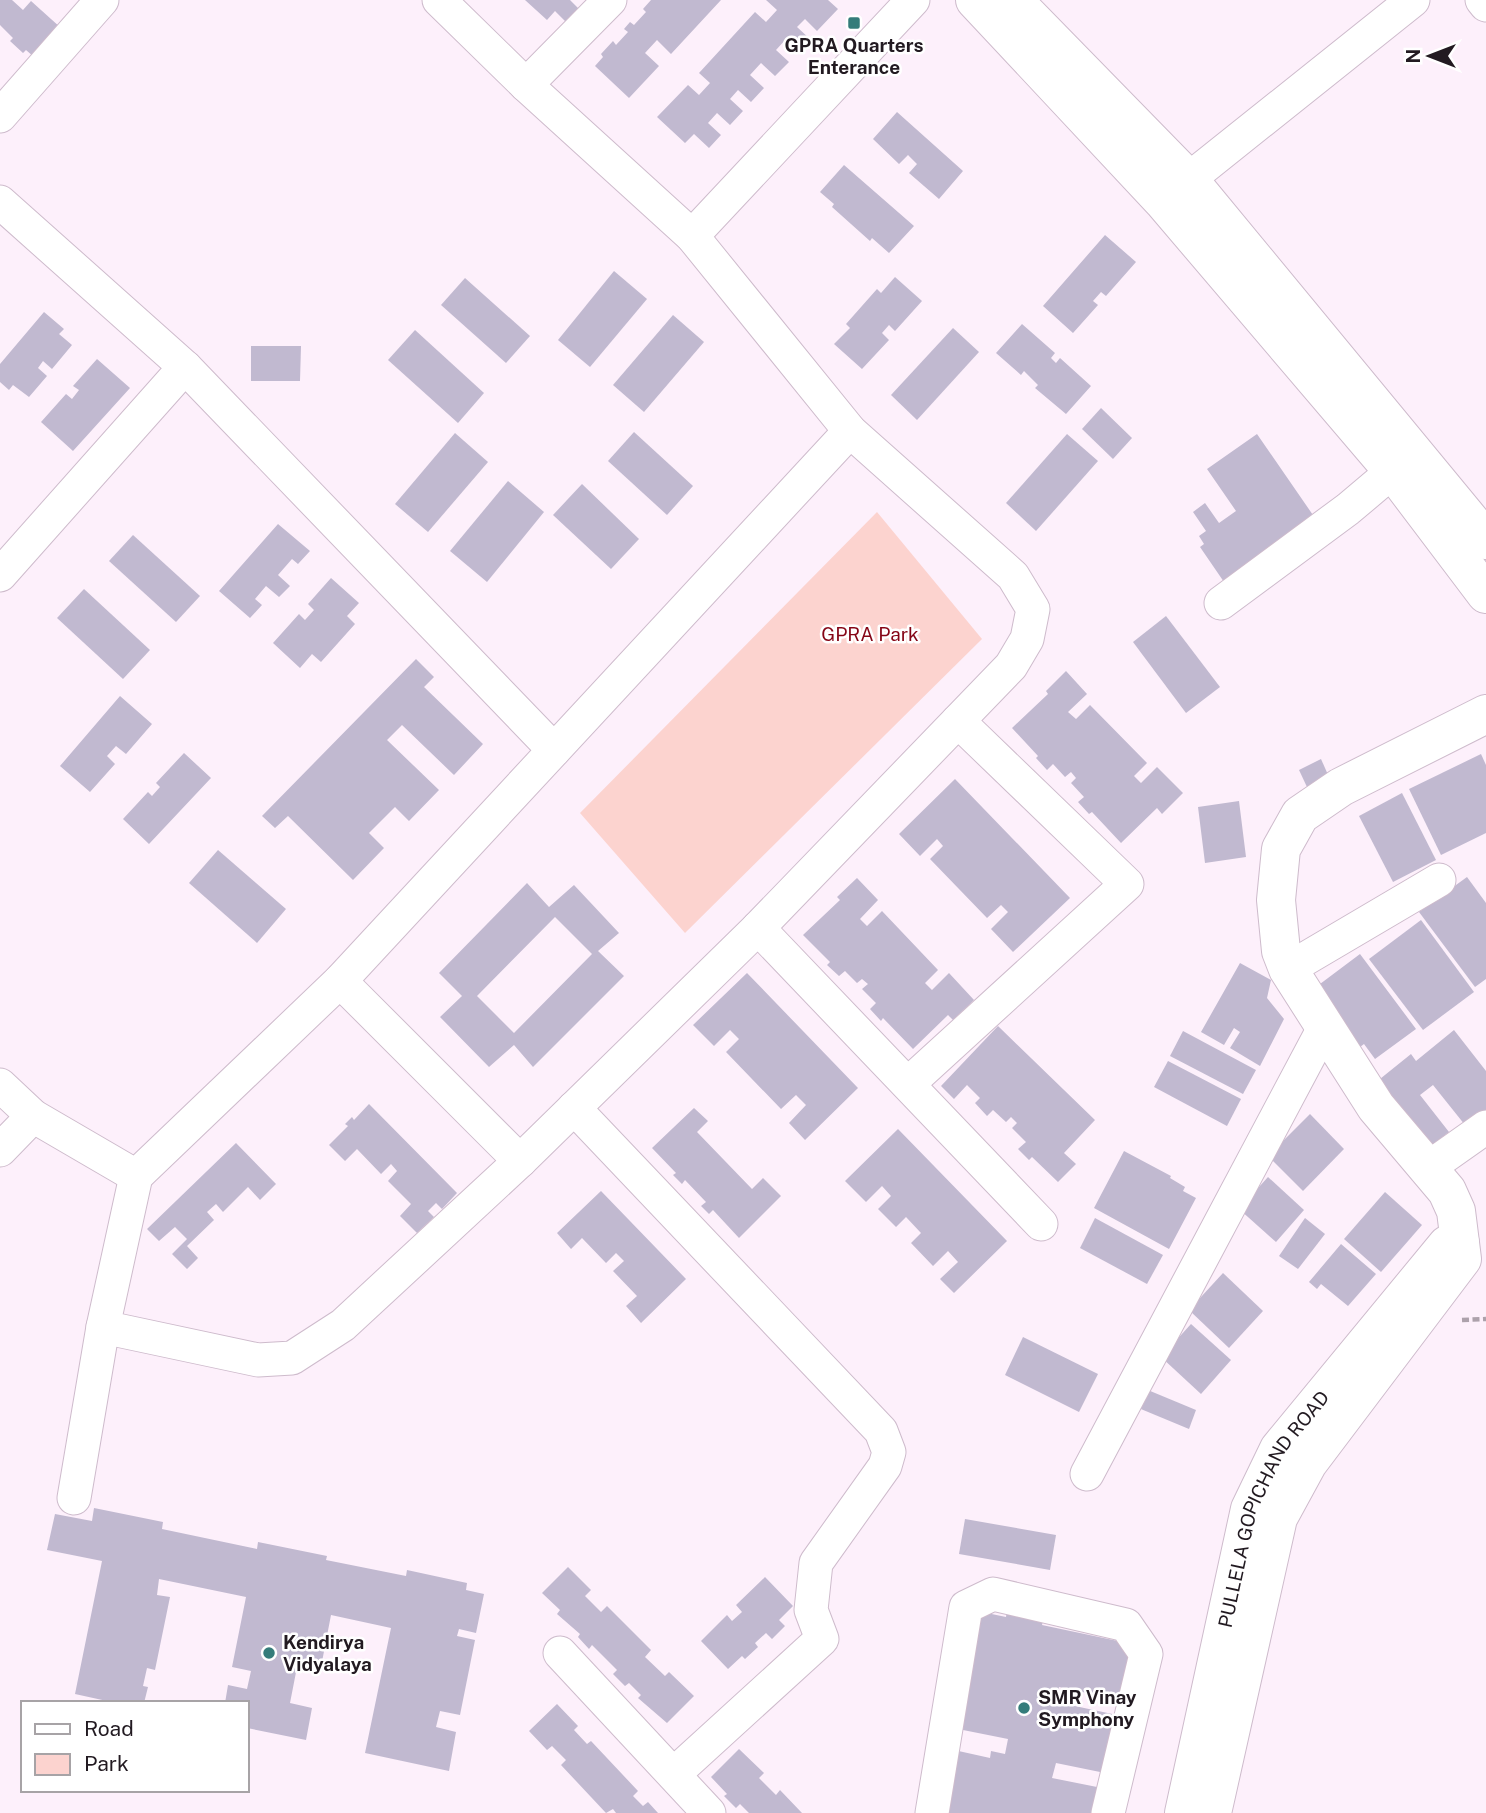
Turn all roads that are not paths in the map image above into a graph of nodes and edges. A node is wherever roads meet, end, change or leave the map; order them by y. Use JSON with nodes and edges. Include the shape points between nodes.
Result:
{"nodes":[{"id":1,"x":102,"y":0,"type":"edge"},
{"id":2,"x":439,"y":0,"type":"edge"},
{"id":3,"x":610,"y":0,"type":"edge"},
{"id":4,"x":913,"y":0,"type":"edge"},
{"id":5,"x":975,"y":0,"type":"edge"},
{"id":6,"x":1013,"y":0,"type":"edge"},
{"id":7,"x":1413,"y":0,"type":"edge"},
{"id":8,"x":1482,"y":0,"type":"edge"},
{"id":9,"x":1486,"y":5,"type":"edge"},
{"id":10,"x":526,"y":85,"type":"junction"},
{"id":11,"x":0,"y":116,"type":"edge"},
{"id":12,"x":1176,"y":190,"type":"junction"},
{"id":13,"x":0,"y":202,"type":"edge"},
{"id":14,"x":692,"y":236,"type":"junction"},
{"id":15,"x":185,"y":367,"type":"junction"},
{"id":16,"x":850,"y":431,"type":"junction"},
{"id":17,"x":1394,"y":471,"type":"junction"},
{"id":18,"x":1486,"y":540,"type":"edge"},
{"id":19,"x":0,"y":575,"type":"edge"},
{"id":20,"x":1486,"y":594,"type":"edge"},
{"id":21,"x":1221,"y":603,"type":"dead end"},
{"id":22,"x":1486,"y":714,"type":"edge"},
{"id":23,"x":958,"y":721,"type":"junction"},
{"id":24,"x":554,"y":750,"type":"junction"},
{"id":25,"x":1439,"y":880,"type":"dead end"},
{"id":26,"x":758,"y":928,"type":"junction"},
{"id":27,"x":1288,"y":968,"type":"junction"},
{"id":28,"x":340,"y":981,"type":"junction"},
{"id":29,"x":1325,"y":1026,"type":"junction"},
{"id":30,"x":908,"y":1084,"type":"junction"},
{"id":31,"x":0,"y":1085,"type":"edge"},
{"id":32,"x":574,"y":1108,"type":"junction"},
{"id":33,"x":33,"y":1116,"type":"junction"},
{"id":34,"x":1486,"y":1127,"type":"edge"},
{"id":35,"x":0,"y":1150,"type":"edge"},
{"id":36,"x":520,"y":1161,"type":"junction"},
{"id":37,"x":1428,"y":1168,"type":"junction"},
{"id":38,"x":136,"y":1176,"type":"junction"},
{"id":39,"x":1041,"y":1224,"type":"dead end"},
{"id":40,"x":1456,"y":1249,"type":"junction"},
{"id":41,"x":103,"y":1327,"type":"junction"},
{"id":42,"x":1087,"y":1474,"type":"dead end"},
{"id":43,"x":74,"y":1499,"type":"dead end"},
{"id":44,"x":560,"y":1653,"type":"dead end"},
{"id":45,"x":674,"y":1774,"type":"junction"},
{"id":46,"x":709,"y":1813,"type":"edge"},
{"id":47,"x":933,"y":1813,"type":"edge"},
{"id":48,"x":1108,"y":1813,"type":"edge"},
{"id":49,"x":1184,"y":1813,"type":"edge"},
{"id":50,"x":1212,"y":1813,"type":"edge"}],
"edges":[{"from":1,"to":11,"type":"street"},
{"from":2,"to":10,"type":"street"},
{"from":3,"to":10,"type":"street"},
{"from":4,"to":14,"type":"street"},
{"from":5,"to":12,"type":"street"},
{"from":6,"to":12,"type":"street"},
{"from":7,"to":12,"type":"street"},
{"from":8,"to":9,"type":"street"},
{"from":10,"to":14,"type":"street"},
{"from":12,"to":17,"type":"street"},
{"from":12,"to":18,"type":"street"},
{"from":13,"to":15,"type":"street"},
{"from":14,"to":16,"type":"street"},
{"from":15,"to":19,"type":"street"},
{"from":15,"to":24,"type":"street"},
{"from":16,"to":23,"type":"street","via":[[1013,576],[1033,609],[1027,639],[1011,666]]},
{"from":16,"to":24,"type":"street"},
{"from":17,"to":20,"type":"street"},
{"from":17,"to":21,"type":"street"},
{"from":22,"to":27,"type":"street","via":[[1341,787],[1300,815],[1280,849],[1276,900],[1280,951]]},
{"from":23,"to":26,"type":"street"},
{"from":23,"to":30,"type":"street","via":[[1127,884]]},
{"from":24,"to":28,"type":"street"},
{"from":25,"to":27,"type":"street"},
{"from":26,"to":30,"type":"street"},
{"from":26,"to":32,"type":"street"},
{"from":27,"to":29,"type":"street"},
{"from":28,"to":36,"type":"street"},
{"from":28,"to":38,"type":"street"},
{"from":29,"to":37,"type":"street","via":[[1376,1107]]},
{"from":29,"to":42,"type":"street"},
{"from":30,"to":39,"type":"street"},
{"from":31,"to":33,"type":"street"},
{"from":32,"to":36,"type":"street"},
{"from":32,"to":45,"type":"street","via":[[881,1431],[889,1452],[885,1466],[816,1563],[811,1610],[822,1639]]},
{"from":33,"to":35,"type":"street"},
{"from":33,"to":38,"type":"street"},
{"from":34,"to":37,"type":"street"},
{"from":36,"to":41,"type":"street","via":[[343,1325],[292,1358],[258,1360]]},
{"from":37,"to":40,"type":"street","via":[[1456,1211]]},
{"from":38,"to":41,"type":"street"},
{"from":40,"to":49,"type":"street","name":"PULLELA GOPICHAND ROAD","via":[[1279,1449],[1250,1509]]},
{"from":40,"to":50,"type":"street","name":"PULLELA GOPICHAND ROAD","via":[[1308,1463],[1278,1518]]},
{"from":41,"to":43,"type":"street"},
{"from":44,"to":45,"type":"street"},
{"from":45,"to":46,"type":"street"},
{"from":47,"to":48,"type":"street","via":[[967,1607],[993,1594],[1126,1625],[1146,1654]]}]}
